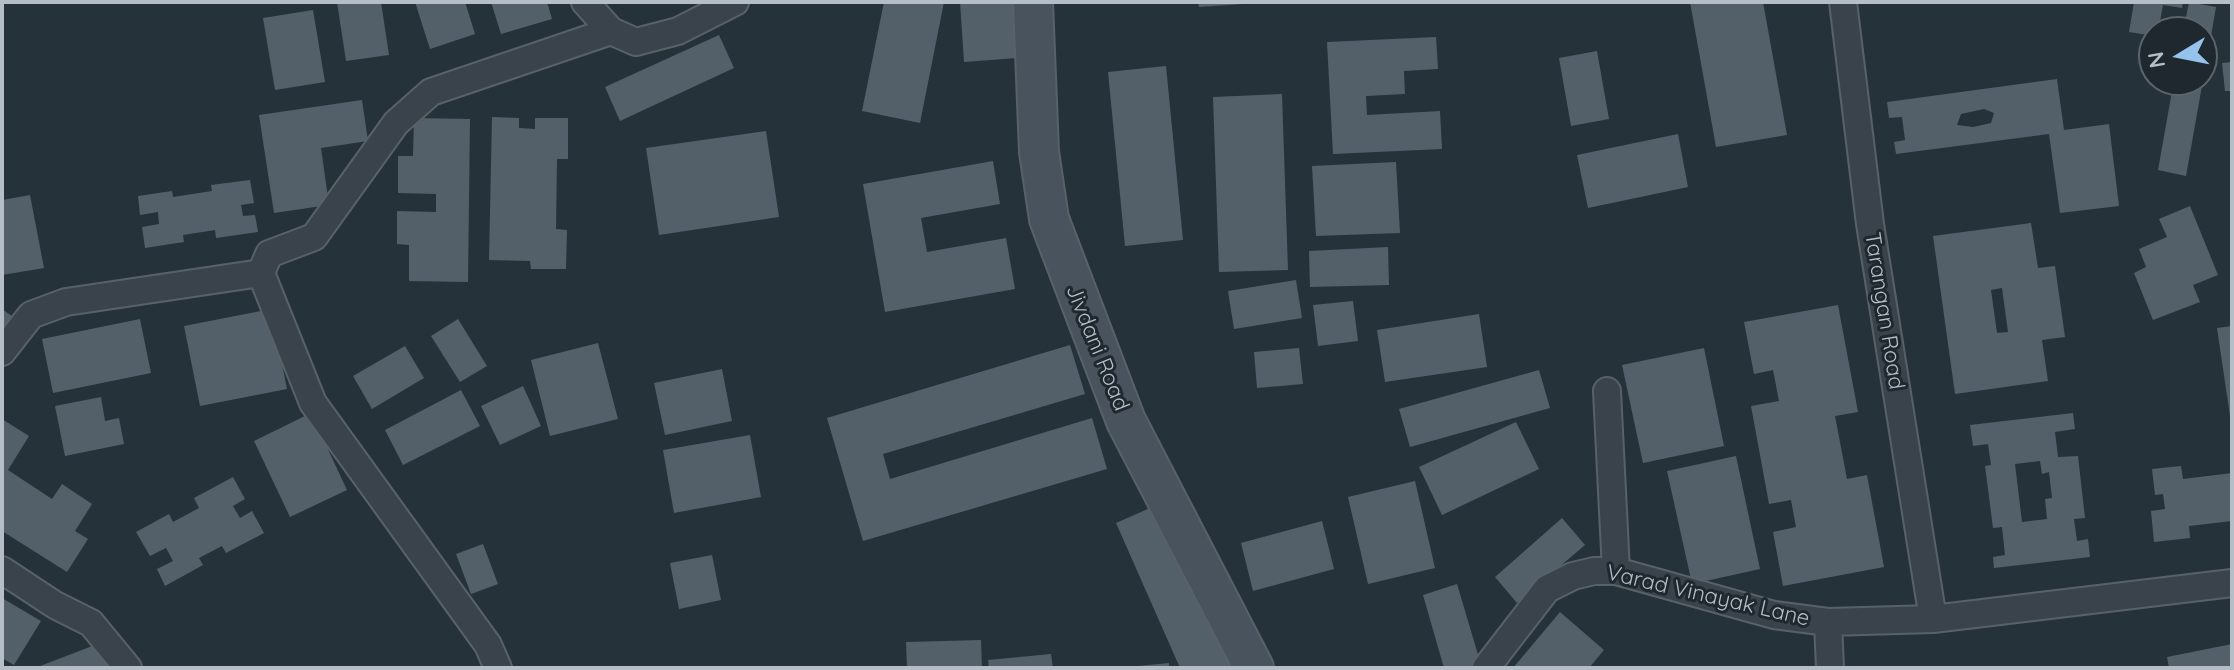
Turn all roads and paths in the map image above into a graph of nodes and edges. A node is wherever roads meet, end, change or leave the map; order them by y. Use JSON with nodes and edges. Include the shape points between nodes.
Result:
{"nodes":[{"id":1,"x":585,"y":2,"type":"edge"},
{"id":2,"x":735,"y":2,"type":"edge"},
{"id":3,"x":1033,"y":2,"type":"edge"},
{"id":4,"x":1843,"y":2,"type":"edge"},
{"id":5,"x":611,"y":31,"type":"junction"},
{"id":6,"x":261,"y":273,"type":"junction"},
{"id":7,"x":2,"y":352,"type":"edge"},
{"id":8,"x":1607,"y":391,"type":"dead end"},
{"id":9,"x":2,"y":570,"type":"edge"},
{"id":10,"x":1616,"y":571,"type":"junction"},
{"id":11,"x":2232,"y":583,"type":"edge"},
{"id":12,"x":1933,"y":619,"type":"junction"},
{"id":13,"x":1828,"y":622,"type":"junction"},
{"id":14,"x":128,"y":668,"type":"edge"},
{"id":15,"x":498,"y":668,"type":"edge"},
{"id":16,"x":1254,"y":668,"type":"edge"},
{"id":17,"x":1486,"y":668,"type":"edge"},
{"id":18,"x":1830,"y":668,"type":"edge"}],
"edges":[{"from":1,"to":5,"type":"street"},
{"from":2,"to":5,"type":"street","via":[[678,31],[636,42]]},
{"from":3,"to":16,"type":"main road","name":"Jivdani Road","via":[[1039,152],[1049,219],[1126,421]]},
{"from":4,"to":12,"type":"street","name":"Tarangan Road","via":[[1870,224]]},
{"from":5,"to":6,"type":"street","via":[[431,92],[396,123],[314,237],[269,254]]},
{"from":6,"to":7,"type":"street","via":[[66,302],[31,315]]},
{"from":6,"to":15,"type":"street","via":[[313,403],[488,645]]},
{"from":8,"to":10,"type":"street"},
{"from":9,"to":14,"type":"street","via":[[91,623]]},
{"from":10,"to":13,"type":"street","name":"Varad Vinayak Lane","via":[[1774,615]]},
{"from":10,"to":17,"type":"street","name":"Varad Vinayak Lane","via":[[1573,576],[1547,589]]},
{"from":11,"to":12,"type":"street","name":"Varad Vinayak Lane"},
{"from":12,"to":13,"type":"street","name":"Varad Vinayak Lane"},
{"from":13,"to":18,"type":"street"}]}
